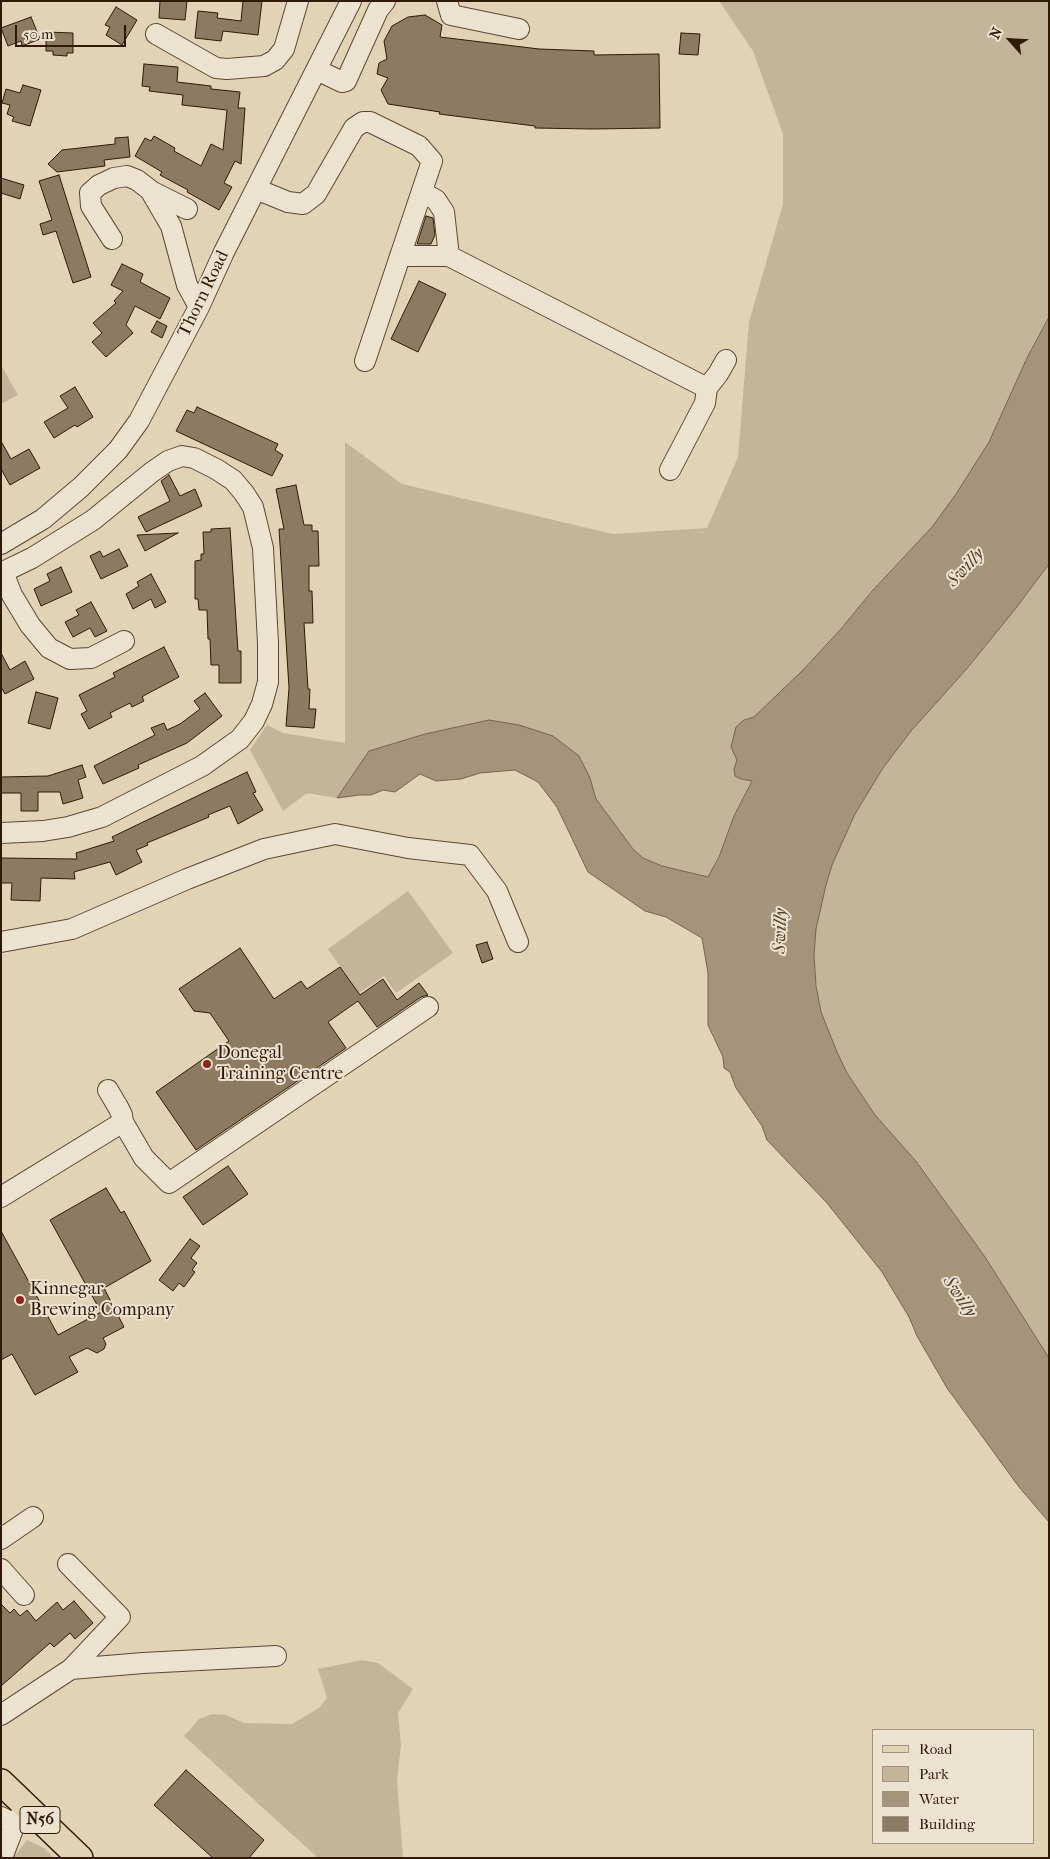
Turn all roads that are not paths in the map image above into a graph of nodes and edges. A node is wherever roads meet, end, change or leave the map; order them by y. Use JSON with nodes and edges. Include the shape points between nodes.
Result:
{"nodes":[{"id":1,"x":298,"y":1,"type":"edge"},
{"id":2,"x":385,"y":1,"type":"edge"},
{"id":3,"x":447,"y":1,"type":"edge"},
{"id":4,"x":343,"y":4,"type":"edge"},
{"id":5,"x":519,"y":28,"type":"dead end"},
{"id":6,"x":156,"y":34,"type":"dead end"},
{"id":7,"x":316,"y":70,"type":"junction"},
{"id":8,"x":256,"y":189,"type":"junction"},
{"id":9,"x":150,"y":190,"type":"junction"},
{"id":10,"x":422,"y":192,"type":"junction"},
{"id":11,"x":187,"y":209,"type":"dead end"},
{"id":12,"x":112,"y":239,"type":"dead end"},
{"id":13,"x":400,"y":256,"type":"junction"},
{"id":14,"x":449,"y":256,"type":"junction"},
{"id":15,"x":199,"y":306,"type":"junction"},
{"id":16,"x":726,"y":360,"type":"dead end"},
{"id":17,"x":365,"y":361,"type":"dead end"},
{"id":18,"x":707,"y":388,"type":"junction"},
{"id":19,"x":670,"y":470,"type":"dead end"},
{"id":20,"x":43,"y":519,"type":"junction"},
{"id":21,"x":56,"y":542,"type":"junction"},
{"id":22,"x":1,"y":544,"type":"edge"},
{"id":23,"x":2,"y":572,"type":"edge"},
{"id":24,"x":124,"y":641,"type":"dead end"},
{"id":25,"x":1,"y":833,"type":"edge"},
{"id":26,"x":1,"y":942,"type":"edge"},
{"id":27,"x":518,"y":942,"type":"dead end"},
{"id":28,"x":428,"y":1007,"type":"dead end"},
{"id":29,"x":108,"y":1090,"type":"dead end"},
{"id":30,"x":123,"y":1122,"type":"junction"},
{"id":31,"x":1,"y":1197,"type":"edge"},
{"id":32,"x":33,"y":1517,"type":"dead end"},
{"id":33,"x":1,"y":1539,"type":"edge"},
{"id":34,"x":68,"y":1564,"type":"dead end"},
{"id":35,"x":1,"y":1569,"type":"edge"},
{"id":36,"x":24,"y":1595,"type":"dead end"},
{"id":37,"x":276,"y":1656,"type":"dead end"},
{"id":38,"x":71,"y":1669,"type":"junction"},
{"id":39,"x":1,"y":1715,"type":"edge"},
{"id":40,"x":1,"y":1782,"type":"edge"},
{"id":41,"x":14,"y":1816,"type":"edge"},
{"id":42,"x":2,"y":1858,"type":"edge"},
{"id":43,"x":80,"y":1858,"type":"edge"}],
"edges":[{"from":1,"to":6,"type":"street","via":[[284,49],[275,60],[264,66],[216,68]]},
{"from":2,"to":7,"type":"street","via":[[346,81]]},
{"from":3,"to":5,"type":"street","via":[[451,15]]},
{"from":4,"to":7,"type":"street","name":"Thorn Road"},
{"from":7,"to":8,"type":"street","name":"Thorn Road"},
{"from":8,"to":10,"type":"street","via":[[288,202],[304,204],[316,194],[354,128],[370,122],[419,146],[432,161]]},
{"from":8,"to":15,"type":"street","name":"Thorn Road"},
{"from":9,"to":11,"type":"street"},
{"from":9,"to":12,"type":"street","via":[[127,176],[99,185],[90,193],[92,206]]},
{"from":9,"to":15,"type":"street","via":[[171,226],[187,286]]},
{"from":10,"to":13,"type":"street"},
{"from":10,"to":14,"type":"street","via":[[436,200],[444,212]]},
{"from":13,"to":14,"type":"street"},
{"from":13,"to":17,"type":"street"},
{"from":14,"to":18,"type":"street"},
{"from":15,"to":20,"type":"street","name":"Thorn Road","via":[[139,421],[118,450]]},
{"from":16,"to":18,"type":"street"},
{"from":18,"to":19,"type":"street","via":[[705,403]]},
{"from":20,"to":21,"type":"street"},
{"from":20,"to":22,"type":"street","name":"Thorn Road"},
{"from":21,"to":23,"type":"street"},
{"from":21,"to":25,"type":"street","via":[[92,520],[168,461],[182,456],[216,468],[244,493],[253,507],[259,527],[263,548],[268,682],[254,721],[240,739],[202,766],[102,817],[43,831]]},
{"from":23,"to":24,"type":"street","via":[[30,625],[49,648],[70,659],[91,658]]},
{"from":26,"to":27,"type":"street","via":[[72,929],[264,848],[334,834],[408,848],[470,855],[497,891]]},
{"from":28,"to":30,"type":"street","via":[[169,1183],[144,1158]]},
{"from":29,"to":30,"type":"street"},
{"from":30,"to":31,"type":"street"},
{"from":32,"to":33,"type":"street"},
{"from":34,"to":38,"type":"street","via":[[120,1617]]},
{"from":35,"to":36,"type":"street"},
{"from":37,"to":38,"type":"street"},
{"from":38,"to":39,"type":"street"},
{"from":40,"to":41,"type":"main road","number":"N56"},
{"from":41,"to":42,"type":"street"},
{"from":41,"to":43,"type":"main road","number":"N56"}]}
